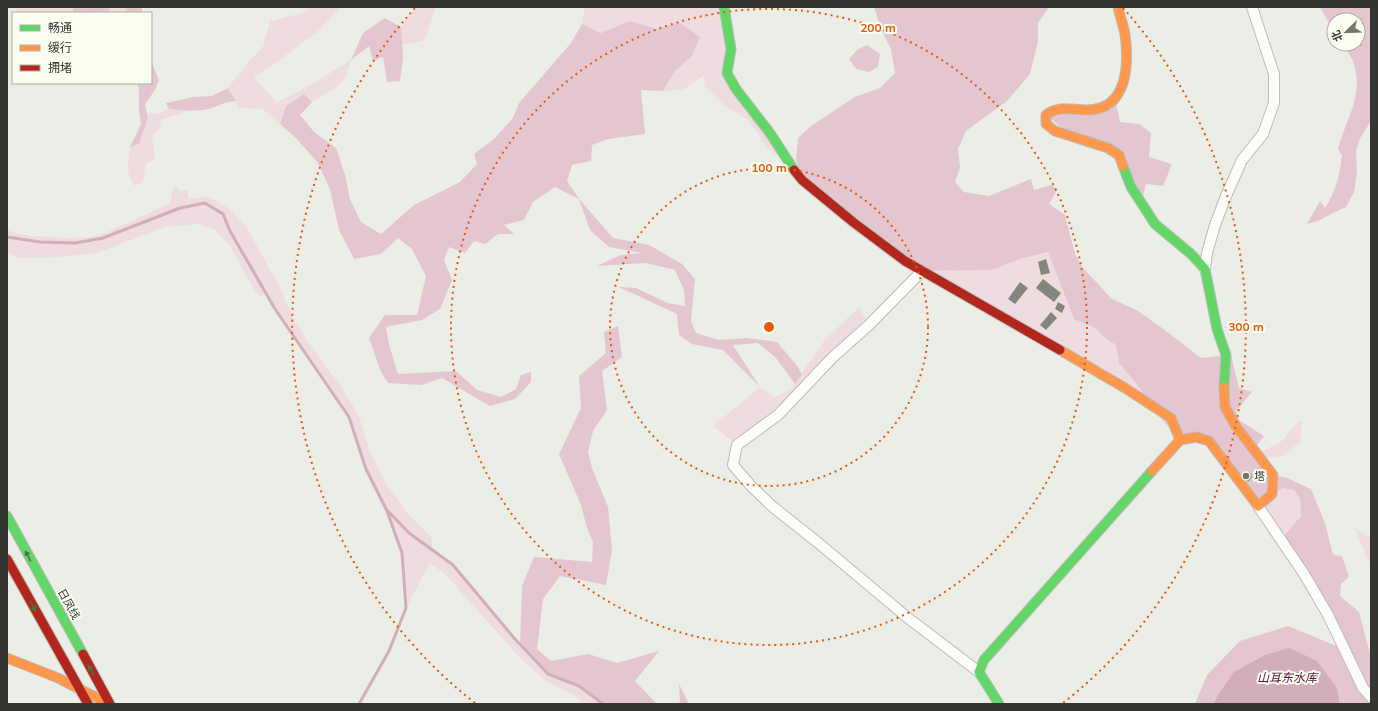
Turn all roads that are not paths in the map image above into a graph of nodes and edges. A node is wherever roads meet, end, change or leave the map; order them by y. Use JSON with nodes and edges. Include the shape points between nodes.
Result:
{"nodes":[{"id":1,"x":724,"y":7,"type":"edge"},
{"id":2,"x":1118,"y":7,"type":"edge"},
{"id":3,"x":1252,"y":7,"type":"edge"},
{"id":4,"x":1205,"y":269,"type":"junction"},
{"id":5,"x":922,"y":271,"type":"junction"},
{"id":6,"x":1180,"y":440,"type":"junction"},
{"id":7,"x":1258,"y":506,"type":"junction"},
{"id":8,"x":7,"y":516,"type":"edge"},
{"id":9,"x":7,"y":559,"type":"edge"},
{"id":10,"x":7,"y":658,"type":"edge"},
{"id":11,"x":978,"y":672,"type":"junction"},
{"id":12,"x":79,"y":688,"type":"junction"},
{"id":13,"x":1371,"y":697,"type":"edge"},
{"id":14,"x":88,"y":704,"type":"edge"},
{"id":15,"x":109,"y":704,"type":"edge"},
{"id":16,"x":999,"y":704,"type":"edge"}],
"edges":[{"from":1,"to":5,"type":"main road","via":[[731,49],[727,73],[788,162],[818,195],[880,243]]},
{"from":2,"to":4,"type":"main road","via":[[1127,52],[1124,79],[1116,99],[1098,109],[1052,110],[1046,115],[1046,124],[1055,131],[1108,148],[1119,155],[1131,188],[1155,224],[1192,254]]},
{"from":3,"to":4,"type":"street","via":[[1274,74],[1274,103],[1263,134],[1242,160],[1226,196],[1207,252]]},
{"from":4,"to":7,"type":"main road","via":[[1217,329],[1226,355],[1225,407],[1235,425],[1273,475],[1272,494]]},
{"from":5,"to":6,"type":"main road","via":[[1126,388],[1171,418]]},
{"from":5,"to":11,"type":"street","via":[[869,325],[833,357],[778,415],[737,445],[733,465],[773,507]]},
{"from":6,"to":7,"type":"main road","via":[[1196,437],[1209,441]]},
{"from":6,"to":11,"type":"main road","via":[[984,660]]},
{"from":7,"to":13,"type":"street","via":[[1304,574],[1328,615],[1363,688]]},
{"from":15,"to":8,"type":"main road","name":"日凤线","one_way":true},
{"from":9,"to":12,"type":"main road","one_way":true},
{"from":10,"to":12,"type":"main road"},
{"from":11,"to":16,"type":"main road"},
{"from":12,"to":14,"type":"main road"},
{"from":12,"to":15,"type":"main road"}]}
